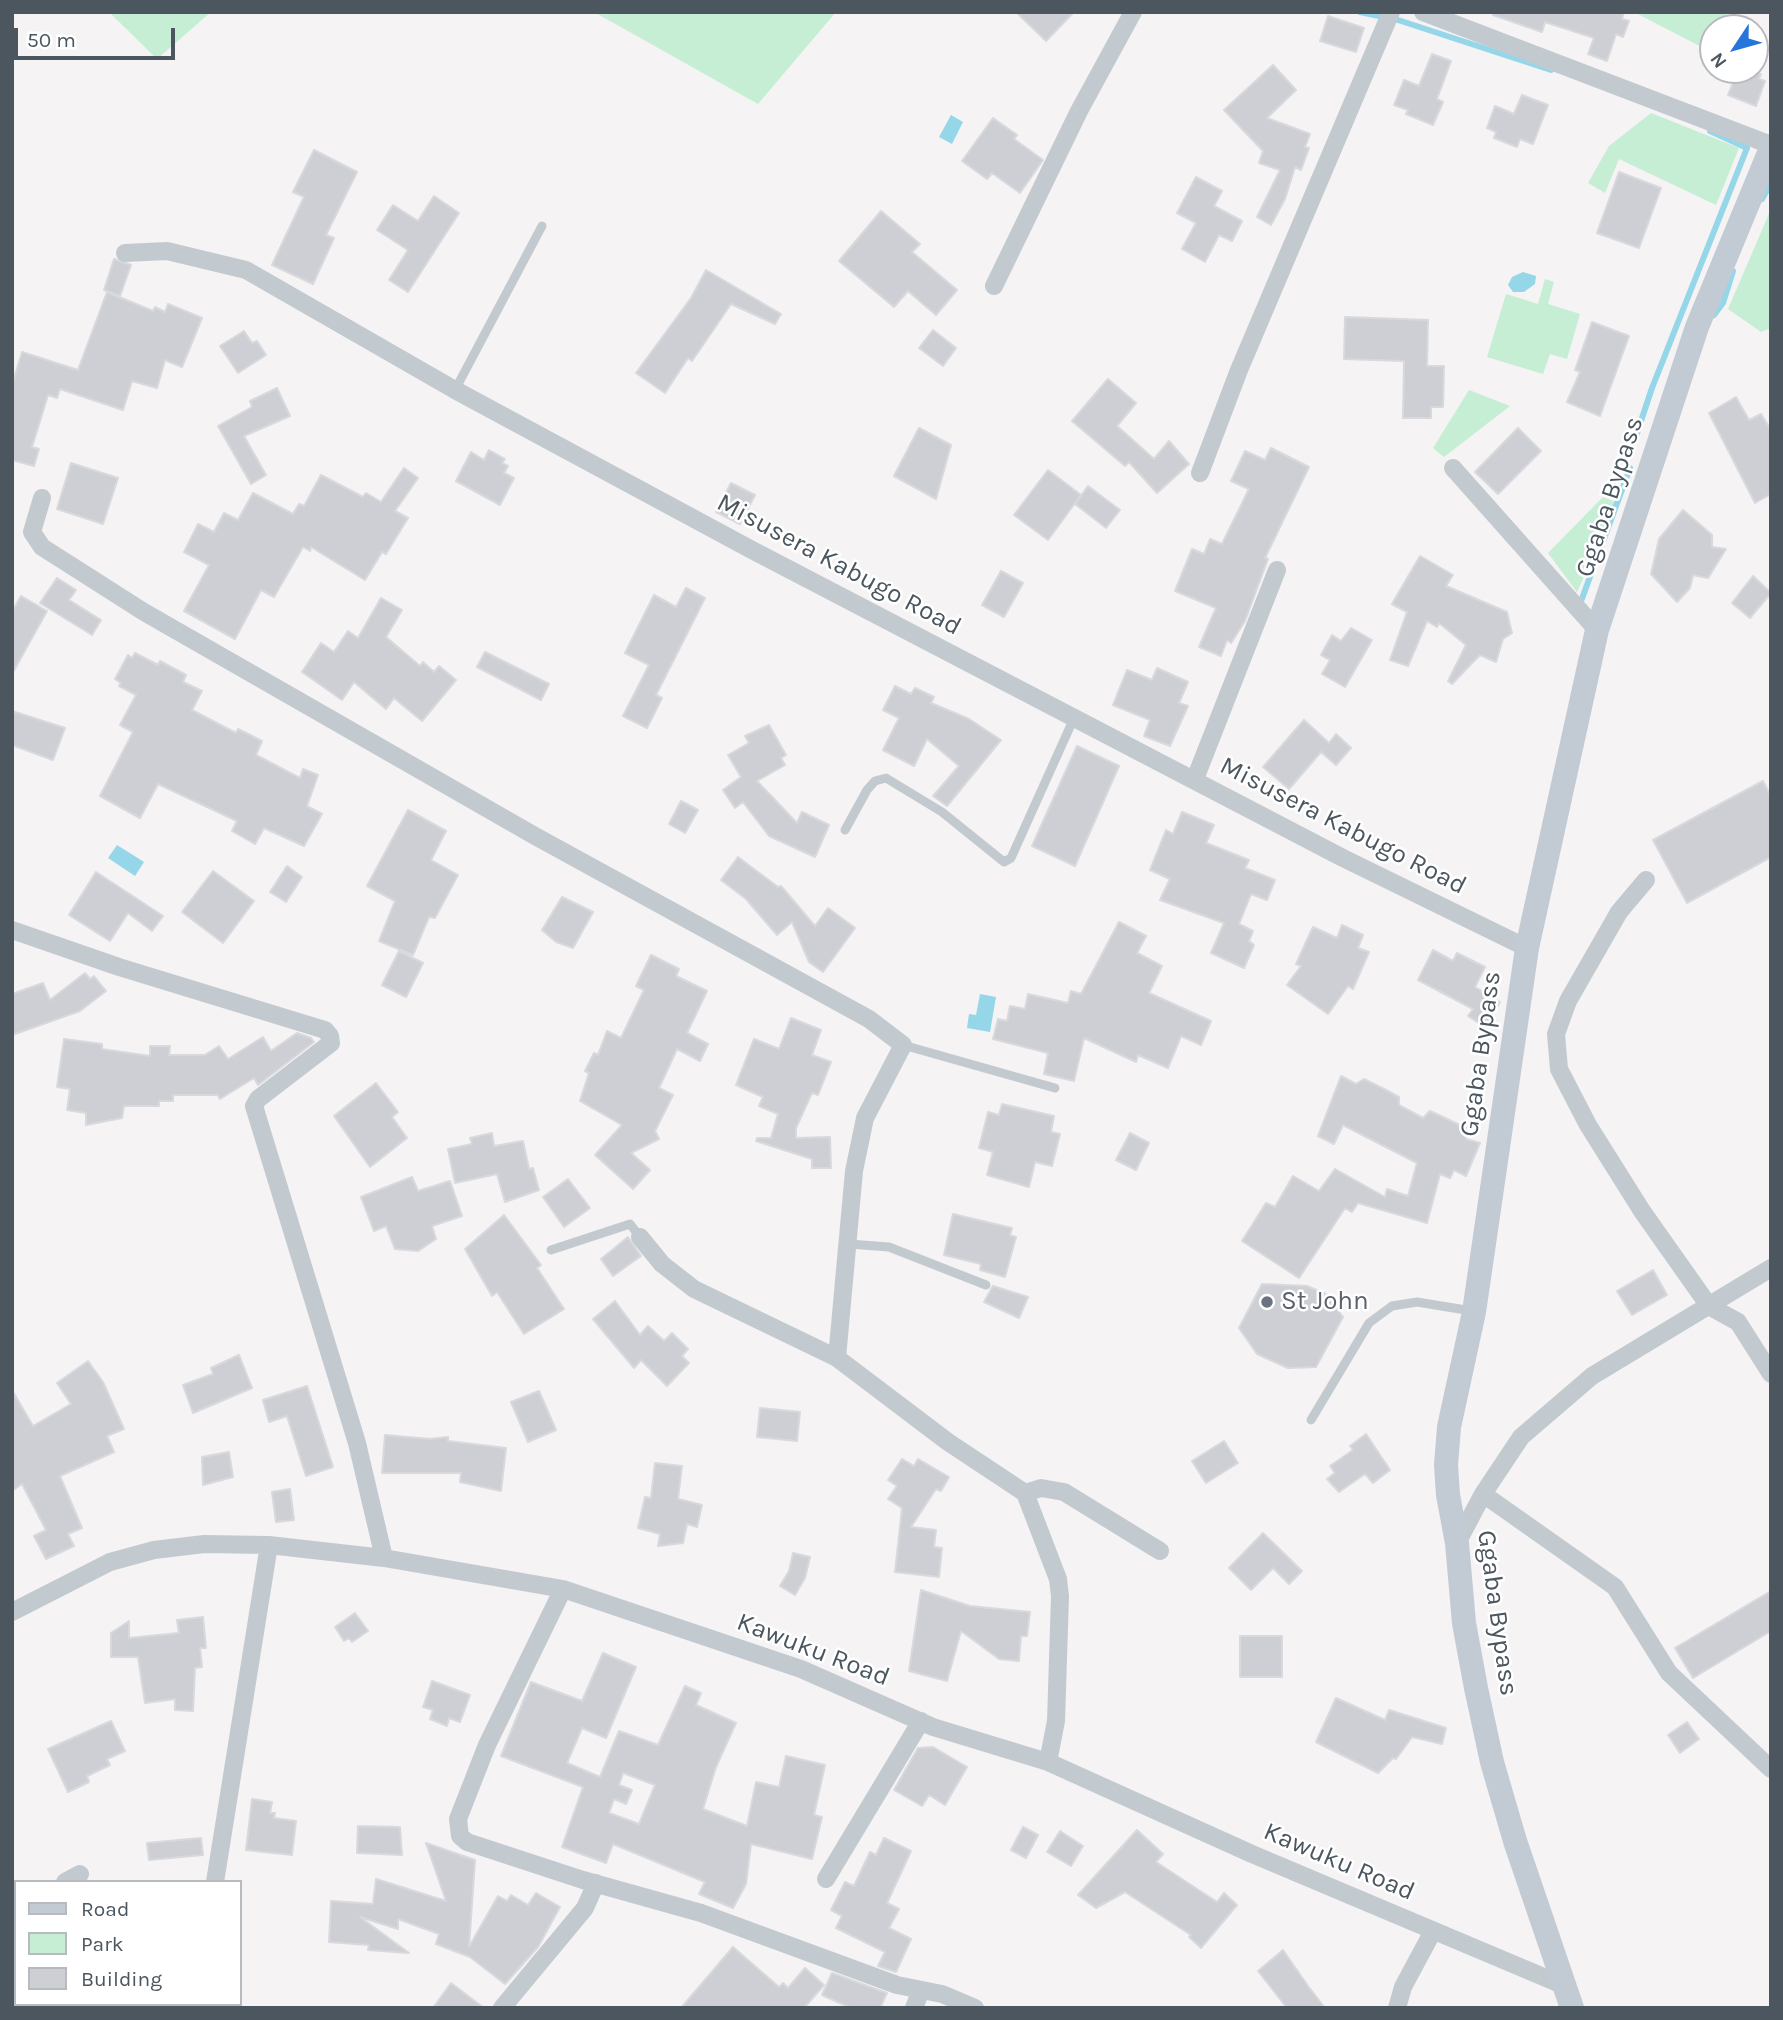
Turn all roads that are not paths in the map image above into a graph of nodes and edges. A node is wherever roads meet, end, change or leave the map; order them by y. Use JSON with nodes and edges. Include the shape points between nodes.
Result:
{"nodes":[{"id":1,"x":1133,"y":12,"type":"edge"},
{"id":2,"x":1391,"y":12,"type":"edge"},
{"id":3,"x":1423,"y":12,"type":"edge"},
{"id":4,"x":1771,"y":146,"type":"edge"},
{"id":5,"x":542,"y":226,"type":"dead end"},
{"id":6,"x":125,"y":253,"type":"dead end"},
{"id":7,"x":994,"y":286,"type":"dead end"},
{"id":8,"x":455,"y":390,"type":"junction"},
{"id":9,"x":1452,"y":468,"type":"dead end"},
{"id":10,"x":1200,"y":473,"type":"dead end"},
{"id":11,"x":42,"y":498,"type":"dead end"},
{"id":12,"x":1277,"y":570,"type":"dead end"},
{"id":13,"x":1597,"y":630,"type":"junction"},
{"id":14,"x":1074,"y":718,"type":"junction"},
{"id":15,"x":1195,"y":779,"type":"junction"},
{"id":16,"x":845,"y":830,"type":"dead end"},
{"id":17,"x":1646,"y":880,"type":"dead end"},
{"id":18,"x":12,"y":930,"type":"edge"},
{"id":19,"x":1527,"y":948,"type":"junction"},
{"id":20,"x":903,"y":1045,"type":"junction"},
{"id":21,"x":1055,"y":1087,"type":"dead end"},
{"id":22,"x":640,"y":1237,"type":"joint"},
{"id":23,"x":849,"y":1244,"type":"junction"},
{"id":24,"x":551,"y":1250,"type":"dead end"},
{"id":25,"x":1771,"y":1268,"type":"edge"},
{"id":26,"x":986,"y":1284,"type":"dead end"},
{"id":27,"x":1709,"y":1306,"type":"junction"},
{"id":28,"x":1474,"y":1311,"type":"junction"},
{"id":29,"x":837,"y":1358,"type":"junction"},
{"id":30,"x":1771,"y":1374,"type":"edge"},
{"id":31,"x":1311,"y":1420,"type":"dead end"},
{"id":32,"x":1026,"y":1493,"type":"junction"},
{"id":33,"x":1483,"y":1494,"type":"junction"},
{"id":34,"x":1457,"y":1543,"type":"junction"},
{"id":35,"x":269,"y":1545,"type":"junction"},
{"id":36,"x":1160,"y":1551,"type":"dead end"},
{"id":37,"x":384,"y":1558,"type":"junction"},
{"id":38,"x":563,"y":1589,"type":"junction"},
{"id":39,"x":12,"y":1612,"type":"edge"},
{"id":40,"x":921,"y":1721,"type":"junction"},
{"id":41,"x":1048,"y":1762,"type":"junction"},
{"id":42,"x":1771,"y":1769,"type":"edge"},
{"id":43,"x":826,"y":1879,"type":"dead end"},
{"id":44,"x":215,"y":1880,"type":"edge"},
{"id":45,"x":596,"y":1883,"type":"junction"},
{"id":46,"x":1433,"y":1931,"type":"junction"},
{"id":47,"x":921,"y":1990,"type":"junction"},
{"id":48,"x":1568,"y":1997,"type":"edge"},
{"id":49,"x":502,"y":2008,"type":"edge"},
{"id":50,"x":914,"y":2008,"type":"edge"},
{"id":51,"x":975,"y":2008,"type":"edge"},
{"id":52,"x":1397,"y":2008,"type":"edge"}],
"edges":[{"from":1,"to":7,"type":"street"},
{"from":2,"to":10,"type":"street"},
{"from":3,"to":4,"type":"street"},
{"from":4,"to":13,"type":"street","name":"Ggaba Bypass","via":[[1697,327]]},
{"from":5,"to":8,"type":"lane"},
{"from":6,"to":8,"type":"street","name":"Misusera Kabugo Road","via":[[167,251],[246,270]]},
{"from":8,"to":14,"type":"street","name":"Misusera Kabugo Road"},
{"from":9,"to":13,"type":"street"},
{"from":11,"to":20,"type":"street","via":[[35,540],[144,612],[535,836],[869,1019]]},
{"from":12,"to":15,"type":"street"},
{"from":13,"to":19,"type":"street","name":"Ggaba Bypass"},
{"from":14,"to":15,"type":"street","name":"Misusera Kabugo Road"},
{"from":14,"to":16,"type":"lane","via":[[1010,858],[1004,862],[942,812],[886,778],[867,790]]},
{"from":15,"to":19,"type":"street","name":"Misusera Kabugo Road"},
{"from":17,"to":27,"type":"street","via":[[1619,912],[1568,1001],[1556,1034],[1559,1069],[1635,1201]]},
{"from":18,"to":37,"type":"street","via":[[324,1030],[330,1036],[331,1043],[254,1106],[357,1443]]},
{"from":19,"to":28,"type":"street","name":"Ggaba Bypass"},
{"from":20,"to":21,"type":"lane"},
{"from":20,"to":23,"type":"street","via":[[865,1118],[854,1171]]},
{"from":22,"to":24,"type":"lane","via":[[630,1224]]},
{"from":22,"to":29,"type":"street","via":[[662,1264],[694,1289]]},
{"from":23,"to":26,"type":"lane","via":[[889,1247]]},
{"from":23,"to":29,"type":"street"},
{"from":25,"to":27,"type":"street"},
{"from":27,"to":30,"type":"street","via":[[1738,1322]]},
{"from":27,"to":33,"type":"street","via":[[1591,1376],[1521,1437]]},
{"from":28,"to":31,"type":"lane","via":[[1417,1302],[1392,1306],[1369,1324]]},
{"from":28,"to":34,"type":"street","name":"Ggaba Bypass","via":[[1449,1427],[1446,1465]]},
{"from":29,"to":32,"type":"street","via":[[948,1442]]},
{"from":32,"to":36,"type":"street","via":[[1041,1488],[1064,1492]]},
{"from":32,"to":41,"type":"street","via":[[1060,1596],[1055,1721]]},
{"from":33,"to":34,"type":"street"},
{"from":33,"to":42,"type":"street","via":[[1615,1587],[1670,1673]]},
{"from":34,"to":48,"type":"street","name":"Ggaba Bypass","via":[[1464,1623],[1492,1762]]},
{"from":35,"to":37,"type":"street","name":"Kawuku Road"},
{"from":35,"to":39,"type":"street","name":"Kawuku Road","via":[[204,1544],[154,1550],[121,1559]]},
{"from":35,"to":44,"type":"street"},
{"from":37,"to":38,"type":"street","name":"Kawuku Road"},
{"from":38,"to":40,"type":"street","name":"Kawuku Road","via":[[801,1669]]},
{"from":38,"to":45,"type":"street","via":[[487,1745],[457,1827],[467,1842]]},
{"from":40,"to":41,"type":"street","name":"Kawuku Road"},
{"from":40,"to":43,"type":"street"},
{"from":41,"to":46,"type":"street","name":"Kawuku Road"},
{"from":45,"to":47,"type":"street","via":[[701,1913]]},
{"from":45,"to":49,"type":"street","via":[[586,1908]]},
{"from":46,"to":48,"type":"street","name":"Kawuku Road"},
{"from":46,"to":52,"type":"street"},
{"from":47,"to":50,"type":"street"},
{"from":47,"to":51,"type":"street"}]}
